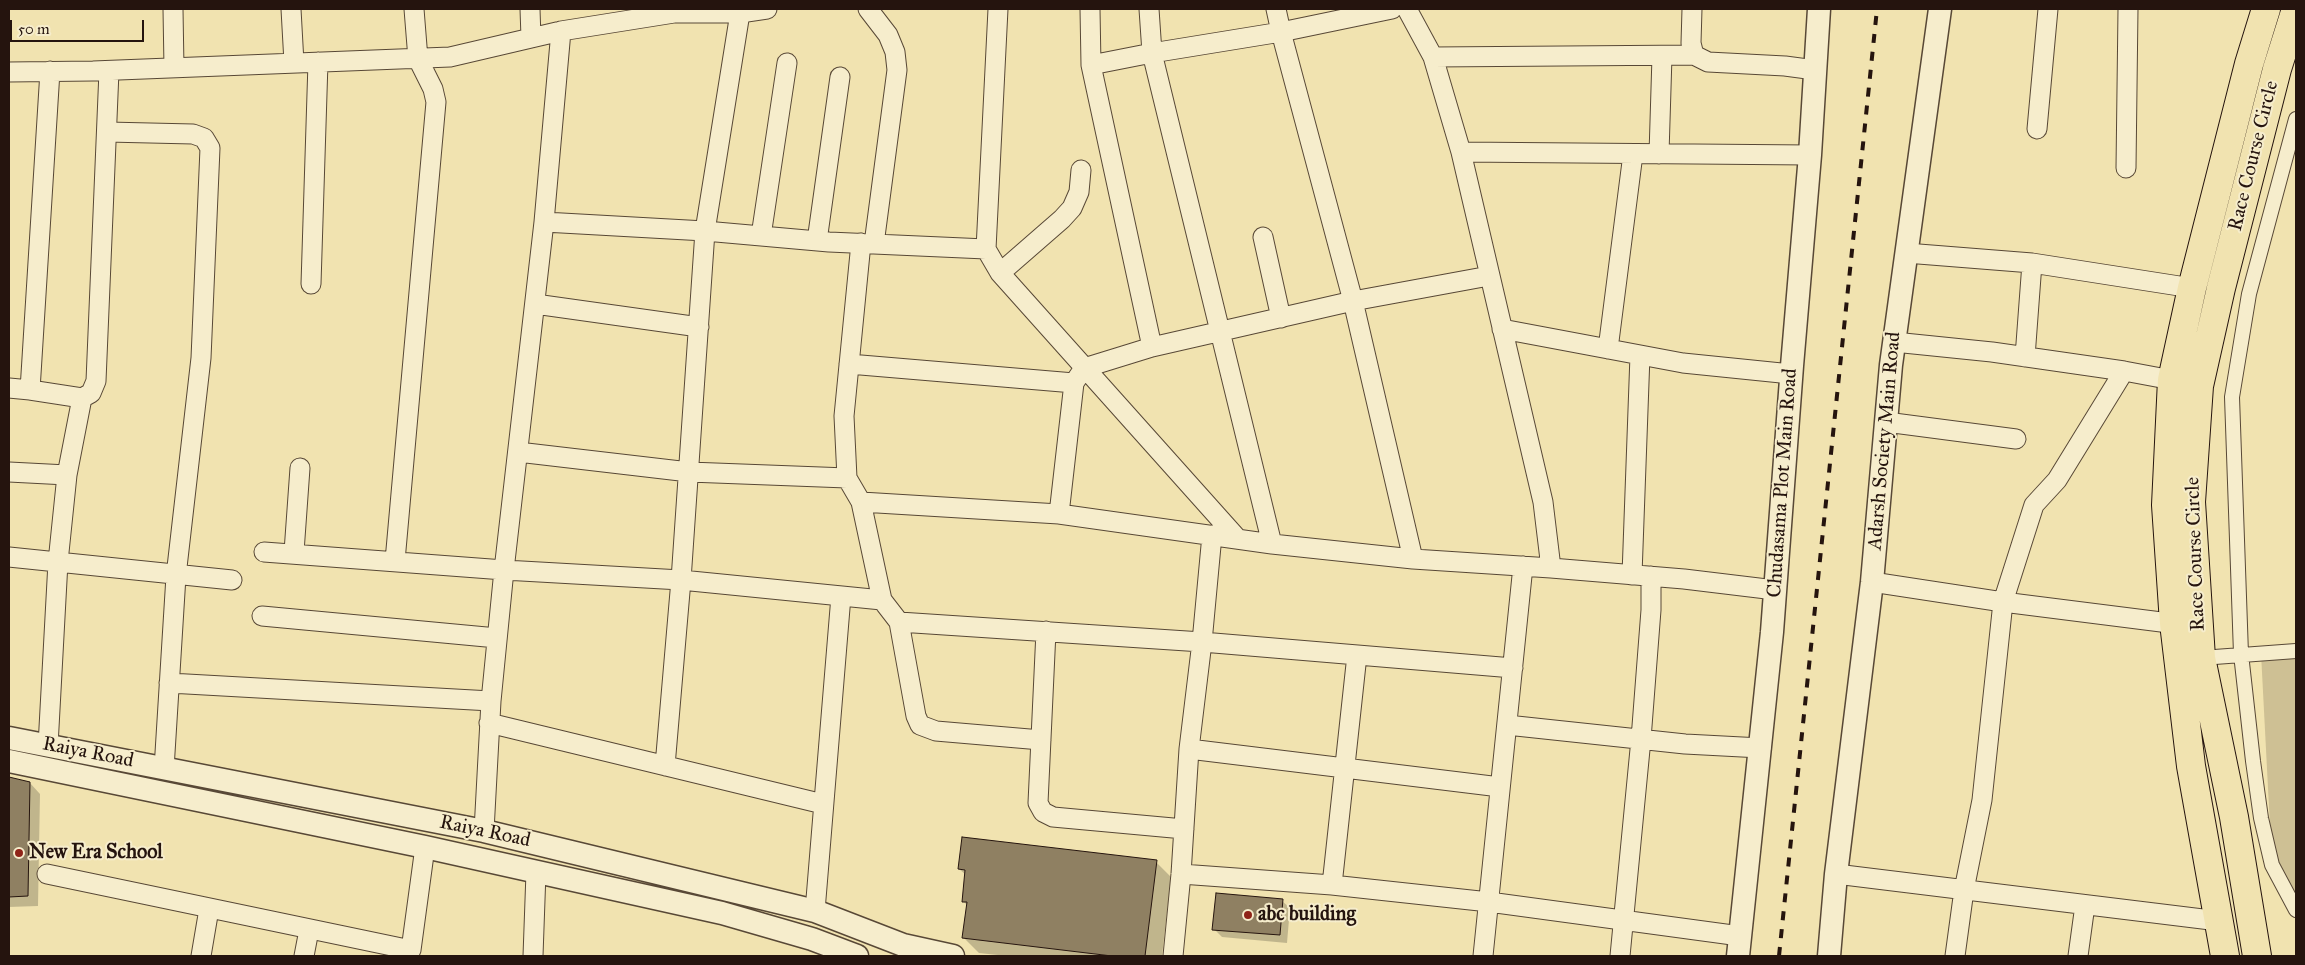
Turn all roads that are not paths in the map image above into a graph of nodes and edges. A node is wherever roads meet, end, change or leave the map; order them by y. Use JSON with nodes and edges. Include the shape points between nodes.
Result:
{"nodes":[{"id":1,"x":173,"y":9,"type":"edge"},
{"id":2,"x":291,"y":9,"type":"edge"},
{"id":3,"x":414,"y":9,"type":"edge"},
{"id":4,"x":530,"y":9,"type":"edge"},
{"id":5,"x":767,"y":9,"type":"edge"},
{"id":6,"x":868,"y":9,"type":"edge"},
{"id":7,"x":998,"y":9,"type":"edge"},
{"id":8,"x":1090,"y":9,"type":"edge"},
{"id":9,"x":1149,"y":9,"type":"edge"},
{"id":10,"x":1276,"y":9,"type":"edge"},
{"id":11,"x":1392,"y":9,"type":"edge"},
{"id":12,"x":1407,"y":9,"type":"edge"},
{"id":13,"x":1692,"y":9,"type":"edge"},
{"id":14,"x":1819,"y":9,"type":"edge"},
{"id":15,"x":1940,"y":9,"type":"edge"},
{"id":16,"x":2048,"y":9,"type":"edge"},
{"id":17,"x":2128,"y":9,"type":"edge"},
{"id":18,"x":2266,"y":9,"type":"edge"},
{"id":19,"x":2296,"y":9,"type":"edge"},
{"id":20,"x":674,"y":11,"type":"edge"},
{"id":21,"x":740,"y":13,"type":"junction"},
{"id":22,"x":561,"y":31,"type":"junction"},
{"id":23,"x":1281,"y":32,"type":"junction"},
{"id":24,"x":531,"y":38,"type":"junction"},
{"id":25,"x":1152,"y":53,"type":"junction"},
{"id":26,"x":1694,"y":55,"type":"junction"},
{"id":27,"x":1662,"y":56,"type":"junction"},
{"id":28,"x":1433,"y":57,"type":"junction"},
{"id":29,"x":418,"y":59,"type":"junction"},
{"id":30,"x":318,"y":62,"type":"junction"},
{"id":31,"x":294,"y":63,"type":"junction"},
{"id":32,"x":787,"y":63,"type":"dead end"},
{"id":33,"x":1091,"y":65,"type":"junction"},
{"id":34,"x":174,"y":68,"type":"junction"},
{"id":35,"x":1815,"y":70,"type":"junction"},
{"id":36,"x":50,"y":71,"type":"junction"},
{"id":37,"x":109,"y":71,"type":"junction"},
{"id":38,"x":9,"y":72,"type":"edge"},
{"id":39,"x":840,"y":77,"type":"dead end"},
{"id":40,"x":2296,"y":119,"type":"edge"},
{"id":41,"x":2037,"y":129,"type":"dead end"},
{"id":42,"x":107,"y":132,"type":"junction"},
{"id":43,"x":1461,"y":152,"type":"junction"},
{"id":44,"x":1633,"y":154,"type":"junction"},
{"id":45,"x":1658,"y":154,"type":"junction"},
{"id":46,"x":1810,"y":155,"type":"junction"},
{"id":47,"x":2126,"y":168,"type":"dead end"},
{"id":48,"x":1081,"y":170,"type":"dead end"},
{"id":49,"x":544,"y":222,"type":"junction"},
{"id":50,"x":706,"y":231,"type":"junction"},
{"id":51,"x":761,"y":236,"type":"junction"},
{"id":52,"x":1263,"y":237,"type":"dead end"},
{"id":53,"x":817,"y":241,"type":"junction"},
{"id":54,"x":867,"y":244,"type":"junction"},
{"id":55,"x":986,"y":249,"type":"junction"},
{"id":56,"x":1906,"y":253,"type":"junction"},
{"id":57,"x":2032,"y":263,"type":"junction"},
{"id":58,"x":1000,"y":273,"type":"junction"},
{"id":59,"x":1489,"y":276,"type":"junction"},
{"id":60,"x":311,"y":284,"type":"dead end"},
{"id":61,"x":2192,"y":288,"type":"junction"},
{"id":62,"x":1353,"y":301,"type":"junction"},
{"id":63,"x":535,"y":304,"type":"junction"},
{"id":64,"x":1281,"y":318,"type":"junction"},
{"id":65,"x":699,"y":327,"type":"junction"},
{"id":66,"x":1502,"y":329,"type":"junction"},
{"id":67,"x":1220,"y":332,"type":"junction"},
{"id":68,"x":1894,"y":342,"type":"junction"},
{"id":69,"x":1152,"y":347,"type":"junction"},
{"id":70,"x":1608,"y":349,"type":"junction"},
{"id":71,"x":1640,"y":355,"type":"junction"},
{"id":72,"x":2024,"y":357,"type":"junction"},
{"id":73,"x":849,"y":364,"type":"junction"},
{"id":74,"x":2124,"y":371,"type":"junction"},
{"id":75,"x":1791,"y":374,"type":"junction"},
{"id":76,"x":1079,"y":375,"type":"junction"},
{"id":77,"x":2172,"y":380,"type":"junction"},
{"id":78,"x":9,"y":388,"type":"edge"},
{"id":79,"x":30,"y":390,"type":"junction"},
{"id":80,"x":82,"y":398,"type":"junction"},
{"id":81,"x":1886,"y":422,"type":"junction"},
{"id":82,"x":2016,"y":438,"type":"dead end"},
{"id":83,"x":518,"y":452,"type":"junction"},
{"id":84,"x":300,"y":468,"type":"dead end"},
{"id":85,"x":9,"y":472,"type":"edge"},
{"id":86,"x":689,"y":472,"type":"junction"},
{"id":87,"x":67,"y":475,"type":"junction"},
{"id":88,"x":847,"y":478,"type":"junction"},
{"id":89,"x":861,"y":502,"type":"junction"},
{"id":90,"x":1059,"y":514,"type":"junction"},
{"id":91,"x":1212,"y":535,"type":"junction"},
{"id":92,"x":1236,"y":538,"type":"junction"},
{"id":93,"x":1272,"y":544,"type":"junction"},
{"id":94,"x":264,"y":552,"type":"dead end"},
{"id":95,"x":294,"y":552,"type":"junction"},
{"id":96,"x":9,"y":557,"type":"edge"},
{"id":97,"x":1414,"y":559,"type":"junction"},
{"id":98,"x":395,"y":561,"type":"junction"},
{"id":99,"x":58,"y":562,"type":"junction"},
{"id":100,"x":1523,"y":566,"type":"junction"},
{"id":101,"x":1551,"y":568,"type":"junction"},
{"id":102,"x":504,"y":570,"type":"junction"},
{"id":103,"x":1632,"y":574,"type":"junction"},
{"id":104,"x":176,"y":576,"type":"junction"},
{"id":105,"x":1651,"y":576,"type":"junction"},
{"id":106,"x":232,"y":580,"type":"dead end"},
{"id":107,"x":681,"y":580,"type":"junction"},
{"id":108,"x":1872,"y":582,"type":"junction"},
{"id":109,"x":1775,"y":590,"type":"junction"},
{"id":110,"x":841,"y":596,"type":"junction"},
{"id":111,"x":882,"y":600,"type":"junction"},
{"id":112,"x":2003,"y":602,"type":"junction"},
{"id":113,"x":262,"y":616,"type":"dead end"},
{"id":114,"x":899,"y":622,"type":"junction"},
{"id":115,"x":2186,"y":625,"type":"junction"},
{"id":116,"x":1046,"y":631,"type":"junction"},
{"id":117,"x":497,"y":638,"type":"junction"},
{"id":118,"x":1202,"y":642,"type":"junction"},
{"id":119,"x":2296,"y":651,"type":"edge"},
{"id":120,"x":2241,"y":654,"type":"junction"},
{"id":121,"x":1357,"y":655,"type":"junction"},
{"id":122,"x":2201,"y":658,"type":"junction"},
{"id":123,"x":1513,"y":668,"type":"junction"},
{"id":124,"x":169,"y":683,"type":"junction"},
{"id":125,"x":491,"y":701,"type":"junction"},
{"id":126,"x":489,"y":723,"type":"junction"},
{"id":127,"x":1507,"y":725,"type":"junction"},
{"id":128,"x":9,"y":738,"type":"edge"},
{"id":129,"x":1640,"y":739,"type":"junction"},
{"id":130,"x":1040,"y":740,"type":"junction"},
{"id":131,"x":48,"y":746,"type":"junction"},
{"id":132,"x":1761,"y":748,"type":"junction"},
{"id":133,"x":1189,"y":749,"type":"junction"},
{"id":134,"x":9,"y":761,"type":"edge"},
{"id":135,"x":665,"y":766,"type":"junction"},
{"id":136,"x":164,"y":768,"type":"junction"},
{"id":137,"x":1344,"y":768,"type":"junction"},
{"id":138,"x":1500,"y":787,"type":"junction"},
{"id":139,"x":824,"y":804,"type":"junction"},
{"id":140,"x":1184,"y":829,"type":"junction"},
{"id":141,"x":484,"y":831,"type":"junction"},
{"id":142,"x":425,"y":847,"type":"junction"},
{"id":143,"x":536,"y":872,"type":"junction"},
{"id":144,"x":47,"y":874,"type":"dead end"},
{"id":145,"x":1181,"y":874,"type":"junction"},
{"id":146,"x":1836,"y":874,"type":"junction"},
{"id":147,"x":1332,"y":885,"type":"junction"},
{"id":148,"x":1964,"y":890,"type":"junction"},
{"id":149,"x":1489,"y":902,"type":"junction"},
{"id":150,"x":2085,"y":905,"type":"junction"},
{"id":151,"x":208,"y":909,"type":"junction"},
{"id":152,"x":2296,"y":910,"type":"edge"},
{"id":153,"x":815,"y":911,"type":"junction"},
{"id":154,"x":1623,"y":920,"type":"junction"},
{"id":155,"x":2220,"y":922,"type":"junction"},
{"id":156,"x":309,"y":930,"type":"junction"},
{"id":157,"x":1739,"y":946,"type":"edge"},
{"id":158,"x":811,"y":948,"type":"edge"},
{"id":159,"x":411,"y":953,"type":"edge"},
{"id":160,"x":201,"y":956,"type":"edge"},
{"id":161,"x":304,"y":956,"type":"edge"},
{"id":162,"x":533,"y":956,"type":"edge"},
{"id":163,"x":857,"y":956,"type":"edge"},
{"id":164,"x":953,"y":956,"type":"edge"},
{"id":165,"x":1173,"y":956,"type":"edge"},
{"id":166,"x":1483,"y":956,"type":"edge"},
{"id":167,"x":1620,"y":956,"type":"edge"},
{"id":168,"x":1829,"y":956,"type":"edge"},
{"id":169,"x":1955,"y":956,"type":"edge"},
{"id":170,"x":2078,"y":956,"type":"edge"},
{"id":171,"x":2225,"y":956,"type":"edge"},
{"id":172,"x":2257,"y":956,"type":"edge"}],
"edges":[{"from":1,"to":34,"type":"street"},
{"from":2,"to":31,"type":"street"},
{"from":3,"to":29,"type":"street"},
{"from":4,"to":24,"type":"street"},
{"from":5,"to":21,"type":"street"},
{"from":6,"to":54,"type":"street","via":[[888,35],[895,52],[897,70]]},
{"from":7,"to":55,"type":"street"},
{"from":8,"to":33,"type":"street"},
{"from":9,"to":25,"type":"street"},
{"from":10,"to":23,"type":"street"},
{"from":11,"to":23,"type":"street"},
{"from":12,"to":28,"type":"street"},
{"from":13,"to":26,"type":"street"},
{"from":14,"to":35,"type":"street","name":"Chudasama Plot Main Road"},
{"from":15,"to":56,"type":"street","name":"Adarsh Society Main Road"},
{"from":16,"to":41,"type":"street"},
{"from":17,"to":47,"type":"street"},
{"from":18,"to":61,"type":"main road","name":"Race Course Circle","via":[[2248,64]]},
{"from":19,"to":115,"type":"main road","name":"Race Course Circle","via":[[2277,69],[2199,386]]},
{"from":20,"to":21,"type":"street"},
{"from":20,"to":22,"type":"street"},
{"from":21,"to":50,"type":"street"},
{"from":22,"to":24,"type":"street"},
{"from":22,"to":49,"type":"street"},
{"from":23,"to":25,"type":"street"},
{"from":23,"to":62,"type":"street"},
{"from":24,"to":29,"type":"street","via":[[450,57]]},
{"from":25,"to":33,"type":"street"},
{"from":25,"to":67,"type":"street"},
{"from":26,"to":27,"type":"street"},
{"from":26,"to":35,"type":"street","via":[[1708,62]]},
{"from":27,"to":28,"type":"street"},
{"from":27,"to":45,"type":"street"},
{"from":28,"to":43,"type":"street"},
{"from":29,"to":30,"type":"street"},
{"from":29,"to":98,"type":"street","via":[[436,102]]},
{"from":30,"to":31,"type":"street"},
{"from":30,"to":60,"type":"street"},
{"from":31,"to":34,"type":"street"},
{"from":32,"to":51,"type":"street"},
{"from":33,"to":69,"type":"street"},
{"from":34,"to":37,"type":"street"},
{"from":35,"to":46,"type":"street","name":"Chudasama Plot Main Road"},
{"from":36,"to":37,"type":"street"},
{"from":36,"to":38,"type":"street"},
{"from":36,"to":79,"type":"street"},
{"from":37,"to":42,"type":"street"},
{"from":39,"to":53,"type":"street"},
{"from":40,"to":120,"type":"street","via":[[2248,294],[2232,398]]},
{"from":42,"to":80,"type":"street","via":[[96,381],[91,393]]},
{"from":42,"to":104,"type":"street","via":[[193,134],[204,138],[210,148],[201,358]]},
{"from":43,"to":44,"type":"street"},
{"from":43,"to":59,"type":"street"},
{"from":44,"to":45,"type":"street"},
{"from":44,"to":70,"type":"street"},
{"from":45,"to":46,"type":"street"},
{"from":46,"to":75,"type":"street","name":"Chudasama Plot Main Road"},
{"from":48,"to":58,"type":"street","via":[[1079,192],[1072,208]]},
{"from":49,"to":50,"type":"street"},
{"from":49,"to":63,"type":"street"},
{"from":50,"to":51,"type":"street"},
{"from":50,"to":65,"type":"street"},
{"from":51,"to":53,"type":"street"},
{"from":52,"to":64,"type":"street"},
{"from":53,"to":54,"type":"street"},
{"from":54,"to":55,"type":"street"},
{"from":54,"to":73,"type":"street"},
{"from":55,"to":58,"type":"street"},
{"from":56,"to":57,"type":"street"},
{"from":56,"to":68,"type":"street","name":"Adarsh Society Main Road"},
{"from":57,"to":61,"type":"street"},
{"from":57,"to":72,"type":"street"},
{"from":58,"to":76,"type":"street"},
{"from":59,"to":62,"type":"street"},
{"from":59,"to":66,"type":"street"},
{"from":61,"to":77,"type":"main road","name":"Race Course Circle"},
{"from":62,"to":64,"type":"street"},
{"from":62,"to":97,"type":"street"},
{"from":63,"to":65,"type":"street"},
{"from":63,"to":83,"type":"street"},
{"from":64,"to":67,"type":"street"},
{"from":65,"to":86,"type":"street"},
{"from":66,"to":70,"type":"street"},
{"from":66,"to":101,"type":"street","via":[[1543,502]]},
{"from":67,"to":69,"type":"street"},
{"from":67,"to":93,"type":"street"},
{"from":68,"to":72,"type":"street"},
{"from":68,"to":81,"type":"street","name":"Adarsh Society Main Road"},
{"from":69,"to":76,"type":"street"},
{"from":70,"to":71,"type":"street"},
{"from":71,"to":75,"type":"street","via":[[1683,363]]},
{"from":71,"to":103,"type":"street"},
{"from":72,"to":74,"type":"street"},
{"from":73,"to":76,"type":"street"},
{"from":73,"to":88,"type":"street","via":[[844,416]]},
{"from":74,"to":77,"type":"street"},
{"from":74,"to":112,"type":"street","via":[[2058,480],[2034,505]]},
{"from":75,"to":109,"type":"street","name":"Chudasama Plot Main Road"},
{"from":76,"to":90,"type":"street"},
{"from":76,"to":92,"type":"street"},
{"from":77,"to":115,"type":"main road","name":"Race Course Circle","via":[[2166,505]]},
{"from":78,"to":79,"type":"street"},
{"from":79,"to":80,"type":"street"},
{"from":80,"to":87,"type":"street"},
{"from":81,"to":82,"type":"street"},
{"from":81,"to":108,"type":"street","name":"Adarsh Society Main Road"},
{"from":83,"to":86,"type":"street"},
{"from":83,"to":102,"type":"street"},
{"from":84,"to":95,"type":"street"},
{"from":85,"to":87,"type":"street"},
{"from":86,"to":88,"type":"street"},
{"from":86,"to":107,"type":"street"},
{"from":87,"to":99,"type":"street"},
{"from":88,"to":89,"type":"street"},
{"from":89,"to":90,"type":"street"},
{"from":89,"to":111,"type":"street"},
{"from":90,"to":91,"type":"street"},
{"from":91,"to":92,"type":"street"},
{"from":91,"to":118,"type":"street"},
{"from":92,"to":93,"type":"street"},
{"from":93,"to":97,"type":"street"},
{"from":94,"to":95,"type":"street"},
{"from":95,"to":98,"type":"street"},
{"from":96,"to":99,"type":"street"},
{"from":97,"to":100,"type":"street"},
{"from":98,"to":102,"type":"street"},
{"from":99,"to":104,"type":"street"},
{"from":99,"to":131,"type":"street"},
{"from":100,"to":101,"type":"street"},
{"from":100,"to":123,"type":"street"},
{"from":101,"to":103,"type":"street"},
{"from":102,"to":107,"type":"street"},
{"from":102,"to":117,"type":"street"},
{"from":103,"to":105,"type":"street"},
{"from":104,"to":106,"type":"street"},
{"from":104,"to":124,"type":"street"},
{"from":105,"to":109,"type":"street"},
{"from":105,"to":129,"type":"street"},
{"from":107,"to":110,"type":"street"},
{"from":107,"to":135,"type":"street"},
{"from":108,"to":112,"type":"street"},
{"from":108,"to":146,"type":"street","name":"Adarsh Society Main Road"},
{"from":109,"to":132,"type":"street","name":"Chudasama Plot Main Road"},
{"from":110,"to":111,"type":"street"},
{"from":110,"to":139,"type":"street"},
{"from":111,"to":114,"type":"street"},
{"from":112,"to":115,"type":"street"},
{"from":112,"to":148,"type":"street","via":[[1982,800]]},
{"from":113,"to":117,"type":"street"},
{"from":114,"to":116,"type":"street"},
{"from":114,"to":130,"type":"street","via":[[920,725],[936,731]]},
{"from":115,"to":122,"type":"main road","name":"Race Course Circle"},
{"from":115,"to":155,"type":"main road","name":"Race Course Circle","via":[[2191,766]]},
{"from":116,"to":118,"type":"street"},
{"from":116,"to":130,"type":"street"},
{"from":117,"to":125,"type":"street"},
{"from":118,"to":121,"type":"street"},
{"from":118,"to":133,"type":"street"},
{"from":119,"to":120,"type":"street"},
{"from":120,"to":122,"type":"street"},
{"from":120,"to":152,"type":"street","via":[[2261,818],[2272,865]]},
{"from":121,"to":123,"type":"street"},
{"from":121,"to":137,"type":"street"},
{"from":122,"to":172,"type":"main road","name":"Race Course Circle","via":[[2236,826]]},
{"from":123,"to":127,"type":"street"},
{"from":124,"to":125,"type":"street"},
{"from":124,"to":136,"type":"street"},
{"from":125,"to":126,"type":"street"},
{"from":126,"to":135,"type":"street"},
{"from":126,"to":141,"type":"street"},
{"from":127,"to":129,"type":"street"},
{"from":127,"to":138,"type":"street"},
{"from":128,"to":131,"type":"street","name":"Raiya Road"},
{"from":129,"to":132,"type":"street"},
{"from":129,"to":154,"type":"street"},
{"from":130,"to":140,"type":"street","via":[[1038,803],[1043,812],[1053,817]]},
{"from":131,"to":136,"type":"street","name":"Raiya Road"},
{"from":132,"to":157,"type":"street","name":"Chudasama Plot Main Road"},
{"from":133,"to":137,"type":"street"},
{"from":133,"to":140,"type":"street"},
{"from":134,"to":142,"type":"street","name":"Raiya Road"},
{"from":135,"to":139,"type":"street"},
{"from":136,"to":141,"type":"street","name":"Raiya Road"},
{"from":137,"to":138,"type":"street"},
{"from":137,"to":147,"type":"street"},
{"from":138,"to":149,"type":"street"},
{"from":139,"to":153,"type":"street"},
{"from":140,"to":145,"type":"street"},
{"from":141,"to":153,"type":"street","name":"Raiya Road"},
{"from":142,"to":143,"type":"street","name":"Raiya Road"},
{"from":142,"to":159,"type":"street"},
{"from":143,"to":158,"type":"street","name":"Raiya Road","via":[[722,913]]},
{"from":143,"to":162,"type":"street"},
{"from":144,"to":151,"type":"street"},
{"from":145,"to":147,"type":"street"},
{"from":145,"to":165,"type":"street"},
{"from":146,"to":148,"type":"street"},
{"from":146,"to":168,"type":"street","name":"Adarsh Society Main Road"},
{"from":147,"to":149,"type":"street"},
{"from":148,"to":150,"type":"street"},
{"from":148,"to":169,"type":"street"},
{"from":149,"to":154,"type":"street"},
{"from":149,"to":166,"type":"street"},
{"from":150,"to":155,"type":"street"},
{"from":150,"to":170,"type":"street"},
{"from":151,"to":156,"type":"street"},
{"from":151,"to":160,"type":"street"},
{"from":153,"to":158,"type":"street"},
{"from":153,"to":164,"type":"street","name":"Raiya Road","via":[[903,945]]},
{"from":154,"to":157,"type":"street"},
{"from":154,"to":167,"type":"street"},
{"from":155,"to":171,"type":"main road","name":"Race Course Circle"},
{"from":156,"to":159,"type":"street"},
{"from":156,"to":161,"type":"street"},
{"from":158,"to":163,"type":"street","name":"Raiya Road"}]}
